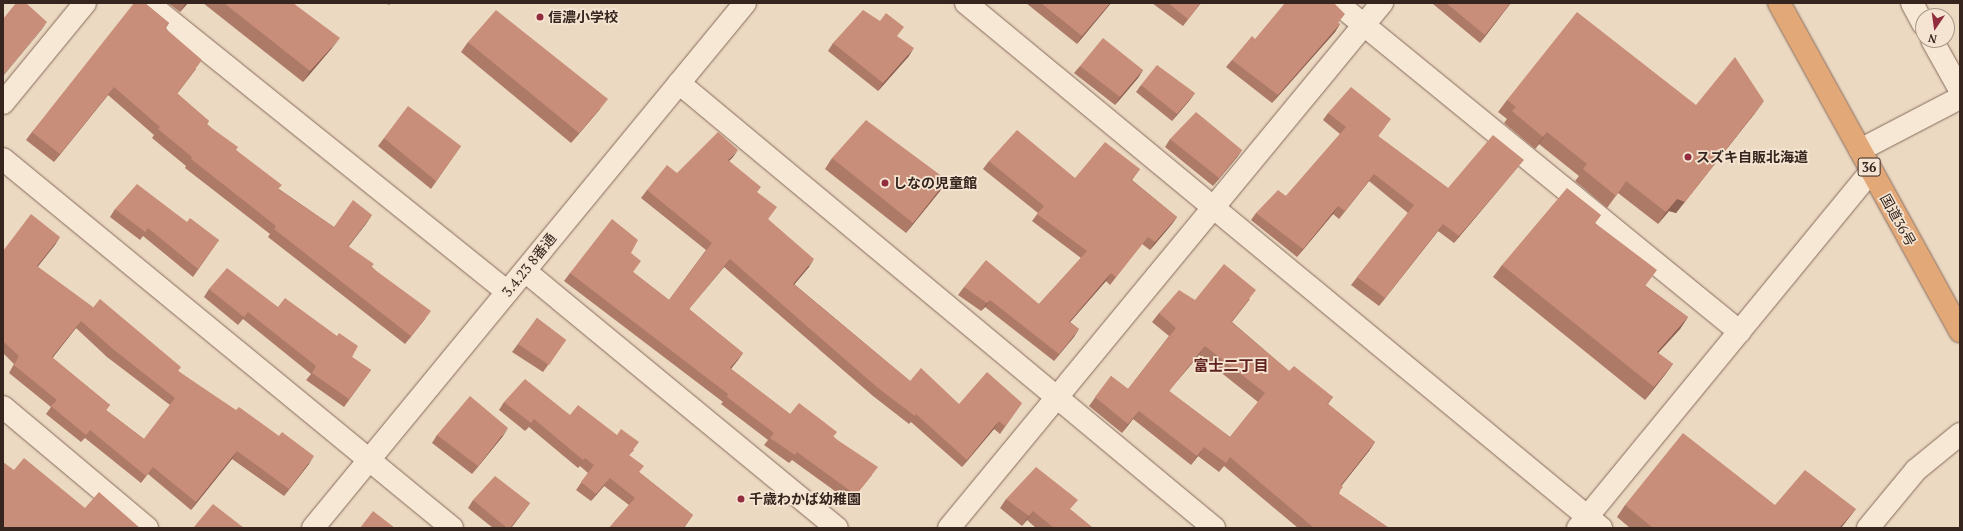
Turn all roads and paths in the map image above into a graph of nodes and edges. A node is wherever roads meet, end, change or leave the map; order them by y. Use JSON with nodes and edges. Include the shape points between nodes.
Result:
{"nodes":[{"id":1,"x":85,"y":3,"type":"edge"},
{"id":2,"x":148,"y":3,"type":"edge"},
{"id":3,"x":746,"y":3,"type":"edge"},
{"id":4,"x":966,"y":3,"type":"edge"},
{"id":5,"x":1337,"y":3,"type":"edge"},
{"id":6,"x":1382,"y":3,"type":"edge"},
{"id":7,"x":1779,"y":3,"type":"edge"},
{"id":8,"x":1364,"y":25,"type":"junction"},
{"id":9,"x":1936,"y":48,"type":"edge"},
{"id":10,"x":679,"y":82,"type":"junction"},
{"id":11,"x":1960,"y":90,"type":"edge"},
{"id":12,"x":1960,"y":98,"type":"edge"},
{"id":13,"x":3,"y":103,"type":"edge"},
{"id":14,"x":1860,"y":150,"type":"junction"},
{"id":15,"x":3,"y":159,"type":"edge"},
{"id":16,"x":1871,"y":171,"type":"junction"},
{"id":17,"x":1212,"y":209,"type":"junction"},
{"id":18,"x":525,"y":270,"type":"junction"},
{"id":19,"x":507,"y":292,"type":"junction"},
{"id":20,"x":1960,"y":331,"type":"edge"},
{"id":21,"x":1740,"y":332,"type":"junction"},
{"id":22,"x":1055,"y":399,"type":"junction"},
{"id":23,"x":3,"y":408,"type":"edge"},
{"id":24,"x":1960,"y":434,"type":"edge"},
{"id":25,"x":370,"y":460,"type":"junction"},
{"id":26,"x":1589,"y":524,"type":"edge"},
{"id":27,"x":147,"y":528,"type":"edge"},
{"id":28,"x":313,"y":528,"type":"edge"},
{"id":29,"x":452,"y":528,"type":"edge"},
{"id":30,"x":837,"y":528,"type":"edge"},
{"id":31,"x":949,"y":528,"type":"edge"},
{"id":32,"x":1214,"y":528,"type":"edge"},
{"id":33,"x":1868,"y":528,"type":"edge"}],
"edges":[{"from":1,"to":13,"type":"street"},
{"from":2,"to":19,"type":"street"},
{"from":3,"to":10,"type":"street","name":"3.4.23 8番通"},
{"from":4,"to":17,"type":"street"},
{"from":5,"to":8,"type":"street"},
{"from":6,"to":8,"type":"street"},
{"from":7,"to":14,"type":"highway","name":"国道36号","number":"36"},
{"from":8,"to":17,"type":"street"},
{"from":8,"to":21,"type":"street"},
{"from":9,"to":11,"type":"street"},
{"from":10,"to":18,"type":"street","name":"3.4.23 8番通"},
{"from":10,"to":22,"type":"street"},
{"from":12,"to":14,"type":"street"},
{"from":14,"to":16,"type":"highway","name":"国道36号","number":"36"},
{"from":15,"to":25,"type":"street"},
{"from":16,"to":20,"type":"highway","name":"国道36号","number":"36"},
{"from":16,"to":21,"type":"street"},
{"from":17,"to":22,"type":"street"},
{"from":17,"to":26,"type":"street"},
{"from":18,"to":19,"type":"street","name":"3.4.23 8番通"},
{"from":18,"to":30,"type":"street"},
{"from":19,"to":25,"type":"street","name":"3.4.23 8番通"},
{"from":21,"to":26,"type":"street"},
{"from":22,"to":31,"type":"street"},
{"from":22,"to":32,"type":"street"},
{"from":23,"to":27,"type":"street"},
{"from":24,"to":33,"type":"street","via":[[1916,470]]},
{"from":25,"to":28,"type":"street","name":"3.4.23 8番通"},
{"from":25,"to":29,"type":"street"}]}
